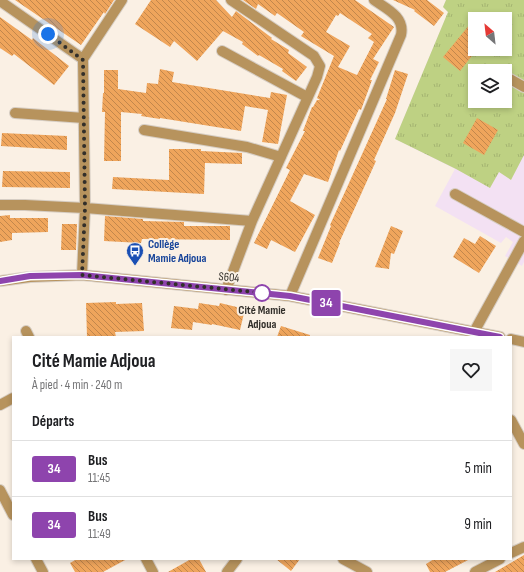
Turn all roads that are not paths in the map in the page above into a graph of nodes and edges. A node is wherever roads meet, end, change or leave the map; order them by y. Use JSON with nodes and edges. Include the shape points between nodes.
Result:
{"nodes":[{"id":1,"x":122,"y":0,"type":"edge"},
{"id":2,"x":231,"y":0,"type":"edge"},
{"id":3,"x":374,"y":0,"type":"edge"},
{"id":4,"x":0,"y":1,"type":"edge"},
{"id":5,"x":222,"y":51,"type":"dead end"},
{"id":6,"x":83,"y":60,"type":"junction"},
{"id":7,"x":512,"y":80,"type":"edge"},
{"id":8,"x":524,"y":87,"type":"edge"},
{"id":9,"x":307,"y":98,"type":"junction"},
{"id":10,"x":15,"y":113,"type":"dead end"},
{"id":11,"x":84,"y":118,"type":"junction"},
{"id":12,"x":144,"y":130,"type":"dead end"},
{"id":13,"x":281,"y":157,"type":"junction"},
{"id":14,"x":455,"y":194,"type":"dead end"},
{"id":15,"x":0,"y":206,"type":"edge"},
{"id":16,"x":85,"y":208,"type":"junction"},
{"id":17,"x":252,"y":221,"type":"junction"},
{"id":18,"x":524,"y":232,"type":"edge"},
{"id":19,"x":524,"y":241,"type":"edge"},
{"id":20,"x":82,"y":275,"type":"junction"},
{"id":21,"x":0,"y":281,"type":"edge"},
{"id":22,"x":226,"y":290,"type":"junction"},
{"id":23,"x":290,"y":296,"type":"junction"},
{"id":24,"x":474,"y":335,"type":"edge"},
{"id":25,"x":487,"y":336,"type":"edge"},
{"id":26,"x":512,"y":339,"type":"edge"},
{"id":27,"x":524,"y":342,"type":"edge"},
{"id":28,"x":12,"y":399,"type":"edge"},
{"id":29,"x":0,"y":405,"type":"edge"},
{"id":30,"x":512,"y":422,"type":"edge"},
{"id":31,"x":524,"y":444,"type":"edge"},
{"id":32,"x":0,"y":490,"type":"edge"},
{"id":33,"x":12,"y":513,"type":"edge"},
{"id":34,"x":524,"y":547,"type":"edge"},
{"id":35,"x":512,"y":553,"type":"edge"},
{"id":36,"x":37,"y":560,"type":"edge"},
{"id":37,"x":147,"y":560,"type":"edge"},
{"id":38,"x":236,"y":560,"type":"edge"},
{"id":39,"x":345,"y":560,"type":"edge"},
{"id":40,"x":495,"y":560,"type":"edge"},
{"id":41,"x":485,"y":562,"type":"edge"},
{"id":42,"x":43,"y":572,"type":"edge"},
{"id":43,"x":153,"y":572,"type":"edge"},
{"id":44,"x":227,"y":572,"type":"edge"},
{"id":45,"x":367,"y":572,"type":"edge"},
{"id":46,"x":475,"y":572,"type":"edge"}],
"edges":[{"from":1,"to":6,"type":"street"},
{"from":2,"to":9,"type":"street","via":[[314,56],[320,66]]},
{"from":3,"to":23,"type":"street","via":[[398,17],[401,35]]},
{"from":4,"to":6,"type":"street"},
{"from":5,"to":9,"type":"street"},
{"from":6,"to":11,"type":"street"},
{"from":7,"to":8,"type":"street"},
{"from":9,"to":13,"type":"street"},
{"from":10,"to":11,"type":"street"},
{"from":11,"to":16,"type":"street"},
{"from":12,"to":13,"type":"street","via":[[247,147]]},
{"from":13,"to":17,"type":"street"},
{"from":14,"to":18,"type":"street"},
{"from":15,"to":16,"type":"street"},
{"from":16,"to":17,"type":"street"},
{"from":16,"to":20,"type":"street"},
{"from":17,"to":22,"type":"street"},
{"from":19,"to":24,"type":"street"},
{"from":20,"to":21,"type":"street","name":"S604","via":[[30,276]]},
{"from":20,"to":22,"type":"street","name":"S604"},
{"from":22,"to":23,"type":"street","name":"S604"},
{"from":23,"to":24,"type":"street","name":"S604"},
{"from":24,"to":25,"type":"street","name":"S604"},
{"from":26,"to":27,"type":"street"},
{"from":28,"to":29,"type":"street"},
{"from":30,"to":31,"type":"street"},
{"from":32,"to":33,"type":"street"},
{"from":34,"to":35,"type":"street"},
{"from":36,"to":42,"type":"street"},
{"from":37,"to":43,"type":"street"},
{"from":38,"to":44,"type":"street"},
{"from":39,"to":45,"type":"street"},
{"from":40,"to":41,"type":"street"},
{"from":41,"to":46,"type":"street"}]}
